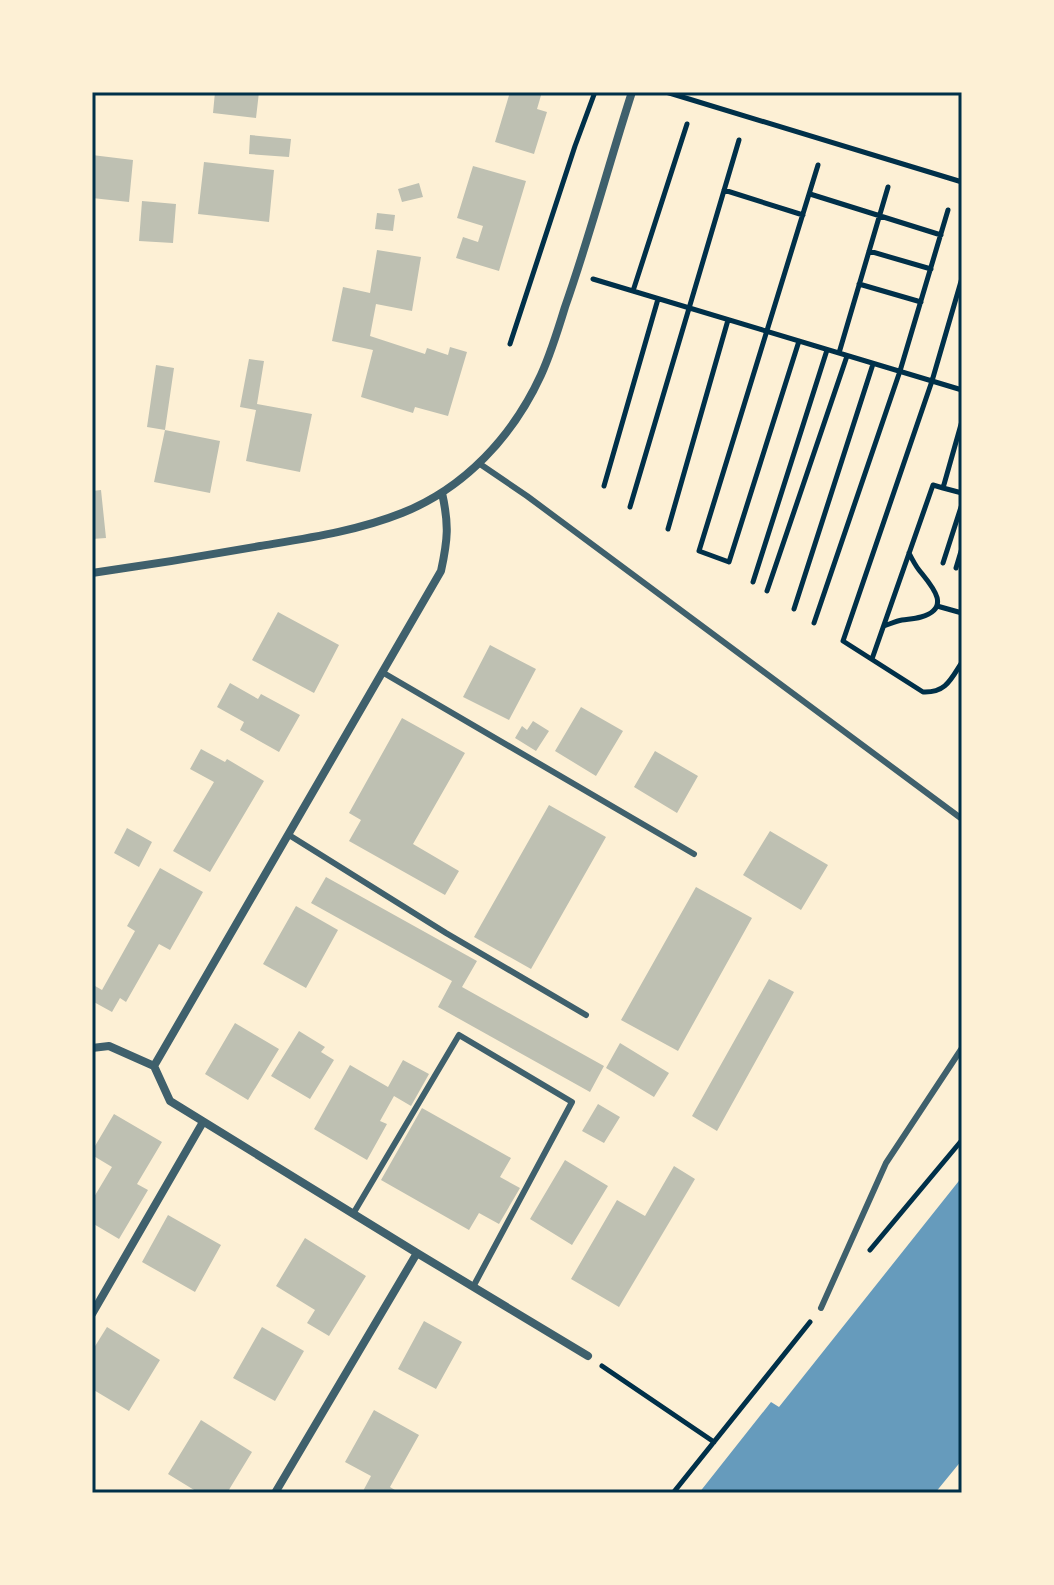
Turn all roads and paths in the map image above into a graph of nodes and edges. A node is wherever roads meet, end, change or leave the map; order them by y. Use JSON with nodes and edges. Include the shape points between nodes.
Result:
{"nodes":[{"id":1,"x":595,"y":92,"type":"edge"},
{"id":2,"x":632,"y":92,"type":"edge"},
{"id":3,"x":666,"y":92,"type":"edge"},
{"id":4,"x":687,"y":124,"type":"dead end"},
{"id":5,"x":739,"y":140,"type":"dead end"},
{"id":6,"x":818,"y":165,"type":"dead end"},
{"id":7,"x":962,"y":182,"type":"edge"},
{"id":8,"x":888,"y":187,"type":"dead end"},
{"id":9,"x":724,"y":190,"type":"junction"},
{"id":10,"x":810,"y":194,"type":"junction"},
{"id":11,"x":948,"y":210,"type":"dead end"},
{"id":12,"x":803,"y":215,"type":"junction"},
{"id":13,"x":879,"y":216,"type":"junction"},
{"id":14,"x":941,"y":235,"type":"junction"},
{"id":15,"x":869,"y":251,"type":"junction"},
{"id":16,"x":931,"y":269,"type":"junction"},
{"id":17,"x":577,"y":274,"type":"junction"},
{"id":18,"x":962,"y":278,"type":"edge"},
{"id":19,"x":859,"y":284,"type":"junction"},
{"id":20,"x":633,"y":291,"type":"junction"},
{"id":21,"x":658,"y":299,"type":"junction"},
{"id":22,"x":921,"y":302,"type":"junction"},
{"id":23,"x":689,"y":308,"type":"junction"},
{"id":24,"x":728,"y":320,"type":"junction"},
{"id":25,"x":767,"y":331,"type":"junction"},
{"id":26,"x":799,"y":341,"type":"junction"},
{"id":27,"x":510,"y":344,"type":"dead end"},
{"id":28,"x":827,"y":350,"type":"junction"},
{"id":29,"x":839,"y":353,"type":"junction"},
{"id":30,"x":847,"y":356,"type":"junction"},
{"id":31,"x":873,"y":364,"type":"junction"},
{"id":32,"x":900,"y":371,"type":"junction"},
{"id":33,"x":932,"y":381,"type":"junction"},
{"id":34,"x":962,"y":390,"type":"edge"},
{"id":35,"x":962,"y":421,"type":"edge"},
{"id":36,"x":480,"y":464,"type":"junction"},
{"id":37,"x":604,"y":486,"type":"dead end"},
{"id":38,"x":943,"y":488,"type":"junction"},
{"id":39,"x":442,"y":493,"type":"junction"},
{"id":40,"x":962,"y":493,"type":"edge"},
{"id":41,"x":962,"y":504,"type":"edge"},
{"id":42,"x":630,"y":507,"type":"dead end"},
{"id":43,"x":961,"y":512,"type":"edge"},
{"id":44,"x":668,"y":529,"type":"dead end"},
{"id":45,"x":962,"y":548,"type":"edge"},
{"id":46,"x":909,"y":553,"type":"junction"},
{"id":47,"x":943,"y":563,"type":"dead end"},
{"id":48,"x":956,"y":568,"type":"dead end"},
{"id":49,"x":92,"y":573,"type":"edge"},
{"id":50,"x":753,"y":582,"type":"dead end"},
{"id":51,"x":767,"y":591,"type":"dead end"},
{"id":52,"x":937,"y":606,"type":"junction"},
{"id":53,"x":794,"y":609,"type":"dead end"},
{"id":54,"x":961,"y":611,"type":"edge"},
{"id":55,"x":814,"y":623,"type":"dead end"},
{"id":56,"x":883,"y":627,"type":"junction"},
{"id":57,"x":872,"y":659,"type":"junction"},
{"id":58,"x":962,"y":662,"type":"edge"},
{"id":59,"x":382,"y":672,"type":"junction"},
{"id":60,"x":962,"y":819,"type":"edge"},
{"id":61,"x":289,"y":835,"type":"junction"},
{"id":62,"x":694,"y":854,"type":"dead end"},
{"id":63,"x":586,"y":1015,"type":"dead end"},
{"id":64,"x":92,"y":1048,"type":"edge"},
{"id":65,"x":962,"y":1048,"type":"edge"},
{"id":66,"x":154,"y":1066,"type":"junction"},
{"id":67,"x":203,"y":1122,"type":"junction"},
{"id":68,"x":353,"y":1214,"type":"junction"},
{"id":69,"x":417,"y":1253,"type":"junction"},
{"id":70,"x":473,"y":1287,"type":"junction"},
{"id":71,"x":821,"y":1308,"type":"dead end"},
{"id":72,"x":92,"y":1314,"type":"edge"},
{"id":73,"x":588,"y":1356,"type":"joint"},
{"id":74,"x":714,"y":1442,"type":"dead end"},
{"id":75,"x":275,"y":1493,"type":"edge"}],
"edges":[{"from":1,"to":27,"type":"path"},
{"from":2,"to":17,"type":"street"},
{"from":3,"to":7,"type":"path"},
{"from":4,"to":20,"type":"path"},
{"from":5,"to":9,"type":"path"},
{"from":6,"to":10,"type":"path"},
{"from":8,"to":13,"type":"path"},
{"from":9,"to":12,"type":"path"},
{"from":9,"to":23,"type":"path"},
{"from":10,"to":12,"type":"path"},
{"from":10,"to":13,"type":"path"},
{"from":11,"to":14,"type":"path"},
{"from":12,"to":25,"type":"path"},
{"from":13,"to":14,"type":"path"},
{"from":13,"to":15,"type":"path"},
{"from":14,"to":16,"type":"path"},
{"from":15,"to":16,"type":"path"},
{"from":15,"to":19,"type":"path"},
{"from":16,"to":22,"type":"path"},
{"from":17,"to":20,"type":"path"},
{"from":17,"to":36,"type":"street","via":[[540,376],[512,425]]},
{"from":18,"to":33,"type":"path"},
{"from":19,"to":22,"type":"path"},
{"from":19,"to":29,"type":"path"},
{"from":20,"to":21,"type":"path"},
{"from":21,"to":23,"type":"path"},
{"from":21,"to":37,"type":"path"},
{"from":22,"to":32,"type":"path"},
{"from":23,"to":24,"type":"path"},
{"from":23,"to":42,"type":"path"},
{"from":24,"to":25,"type":"path"},
{"from":24,"to":44,"type":"path"},
{"from":25,"to":26,"type":"path"},
{"from":25,"to":26,"type":"path","via":[[699,551],[729,562]]},
{"from":26,"to":28,"type":"path"},
{"from":28,"to":29,"type":"path"},
{"from":28,"to":50,"type":"path"},
{"from":29,"to":30,"type":"path"},
{"from":30,"to":31,"type":"path"},
{"from":30,"to":51,"type":"path"},
{"from":31,"to":32,"type":"path"},
{"from":31,"to":53,"type":"path"},
{"from":32,"to":33,"type":"path"},
{"from":32,"to":55,"type":"path"},
{"from":33,"to":34,"type":"path"},
{"from":33,"to":57,"type":"path","via":[[843,641]]},
{"from":35,"to":38,"type":"path"},
{"from":36,"to":39,"type":"street"},
{"from":36,"to":60,"type":"lane"},
{"from":38,"to":40,"type":"path"},
{"from":38,"to":46,"type":"path","via":[[933,485]]},
{"from":39,"to":49,"type":"street","via":[[362,526]]},
{"from":39,"to":59,"type":"street","via":[[448,521],[441,571]]},
{"from":41,"to":43,"type":"path"},
{"from":43,"to":47,"type":"path"},
{"from":45,"to":48,"type":"path"},
{"from":46,"to":52,"type":"path","via":[[930,581]]},
{"from":46,"to":56,"type":"path"},
{"from":52,"to":54,"type":"path"},
{"from":52,"to":56,"type":"path","via":[[931,613]]},
{"from":56,"to":57,"type":"path"},
{"from":57,"to":58,"type":"path","via":[[923,692],[946,686]]},
{"from":59,"to":61,"type":"street"},
{"from":59,"to":62,"type":"lane"},
{"from":61,"to":63,"type":"lane"},
{"from":61,"to":66,"type":"street"},
{"from":64,"to":66,"type":"street","via":[[109,1046]]},
{"from":65,"to":71,"type":"lane","via":[[886,1163]]},
{"from":66,"to":67,"type":"street","via":[[170,1101]]},
{"from":67,"to":68,"type":"street"},
{"from":67,"to":72,"type":"street"},
{"from":68,"to":69,"type":"street"},
{"from":68,"to":70,"type":"lane","via":[[459,1035],[572,1102]]},
{"from":69,"to":70,"type":"street"},
{"from":69,"to":75,"type":"street"},
{"from":70,"to":73,"type":"street"},
{"from":73,"to":74,"type":"path"}]}
